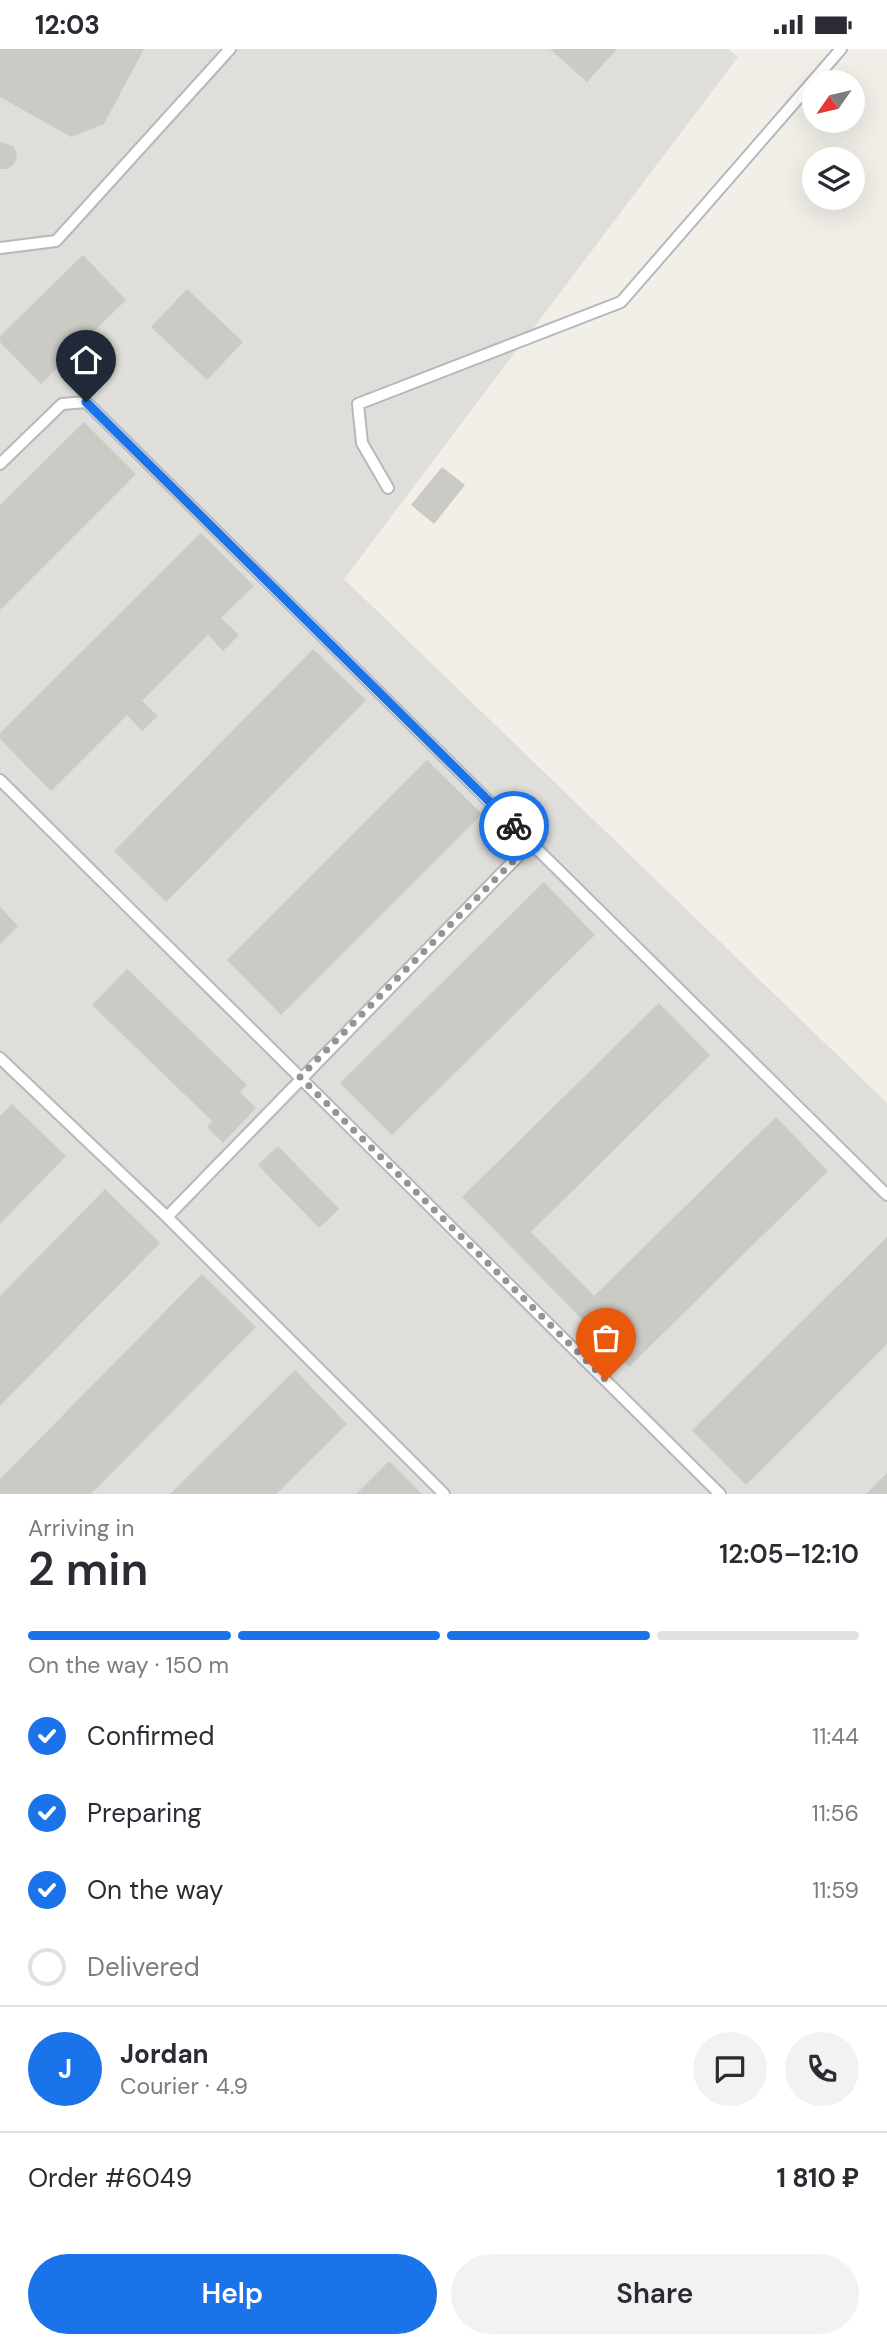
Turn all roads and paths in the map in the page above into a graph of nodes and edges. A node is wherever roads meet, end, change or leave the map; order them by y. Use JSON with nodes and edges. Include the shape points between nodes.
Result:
{"nodes":[{"id":1,"x":230,"y":49,"type":"edge"},
{"id":2,"x":841,"y":49,"type":"edge"},
{"id":3,"x":0,"y":248,"type":"edge"},
{"id":4,"x":0,"y":464,"type":"edge"},
{"id":5,"x":388,"y":488,"type":"dead end"},
{"id":6,"x":0,"y":780,"type":"edge"},
{"id":7,"x":531,"y":843,"type":"junction"},
{"id":8,"x":0,"y":1058,"type":"edge"},
{"id":9,"x":300,"y":1077,"type":"junction"},
{"id":10,"x":887,"y":1195,"type":"edge"},
{"id":11,"x":167,"y":1217,"type":"junction"},
{"id":12,"x":444,"y":1494,"type":"edge"},
{"id":13,"x":720,"y":1494,"type":"edge"}],
"edges":[{"from":1,"to":3,"type":"lane","via":[[56,241]]},
{"from":2,"to":5,"type":"lane","via":[[621,302],[358,404],[362,443]]},
{"from":4,"to":7,"type":"lane","via":[[62,404],[86,402]]},
{"from":6,"to":9,"type":"lane"},
{"from":7,"to":9,"type":"lane"},
{"from":7,"to":10,"type":"lane"},
{"from":8,"to":11,"type":"lane"},
{"from":9,"to":11,"type":"lane"},
{"from":9,"to":13,"type":"lane"},
{"from":11,"to":12,"type":"lane"}]}
